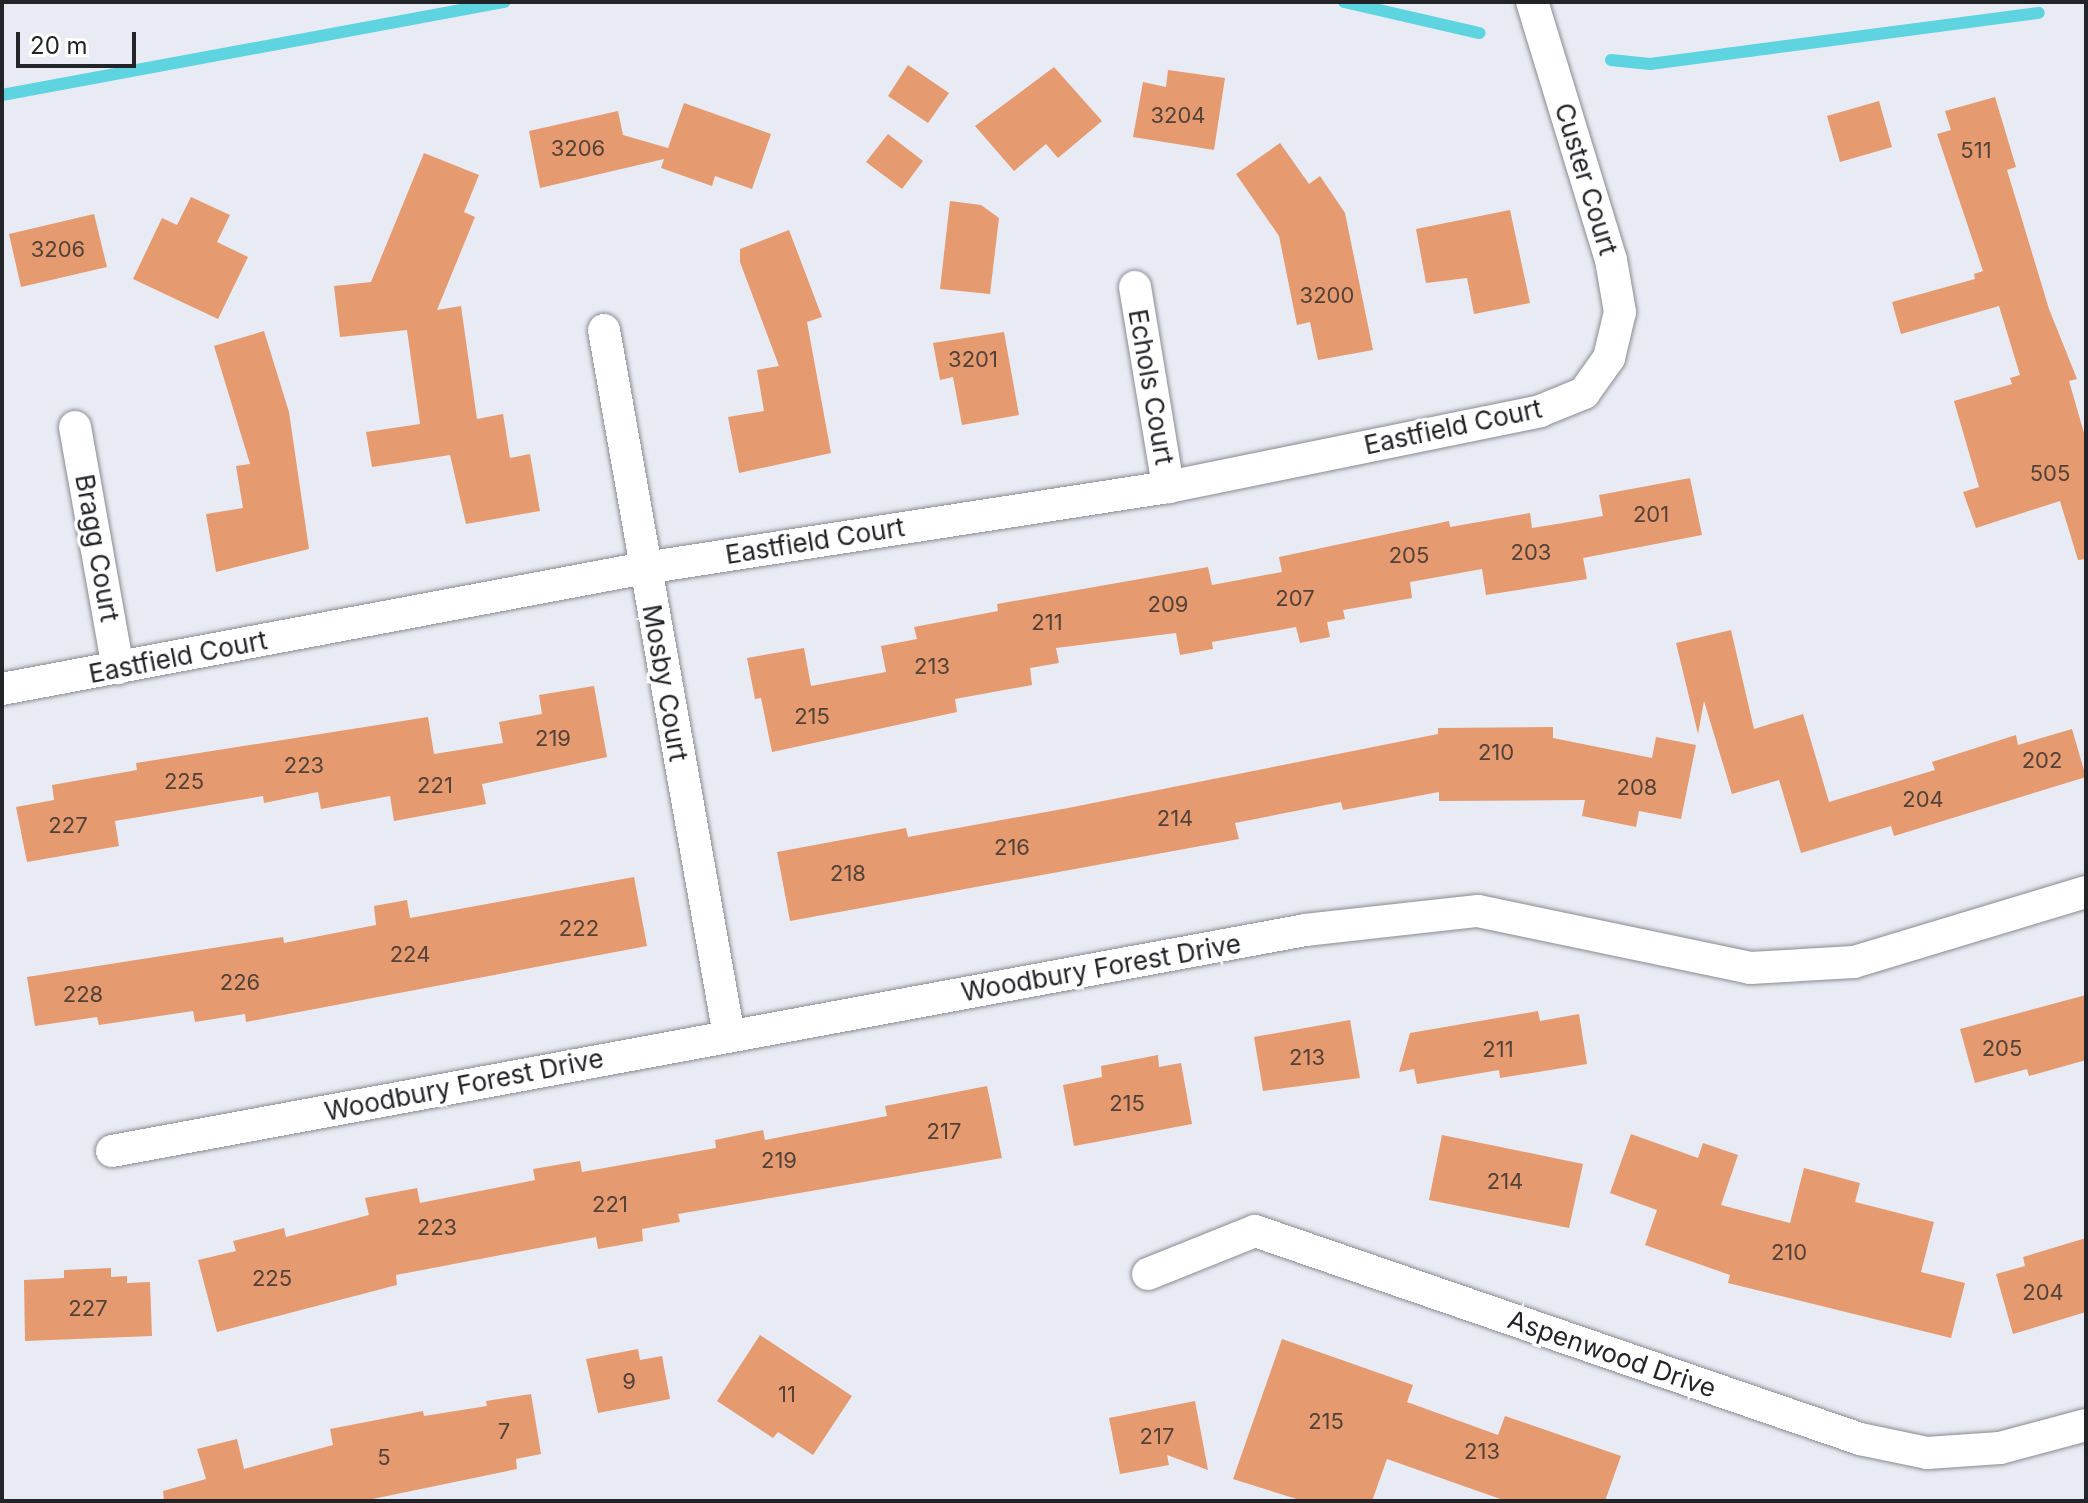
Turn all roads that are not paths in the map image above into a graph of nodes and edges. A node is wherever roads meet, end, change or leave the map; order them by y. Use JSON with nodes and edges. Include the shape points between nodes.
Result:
{"nodes":[{"id":1,"x":1532,"y":2,"type":"edge"},
{"id":2,"x":1135,"y":287,"type":"dead end"},
{"id":3,"x":604,"y":330,"type":"dead end"},
{"id":4,"x":1609,"y":358,"type":"joint"},
{"id":5,"x":75,"y":427,"type":"dead end"},
{"id":6,"x":1168,"y":487,"type":"junction"},
{"id":7,"x":645,"y":568,"type":"junction"},
{"id":8,"x":118,"y":668,"type":"junction"},
{"id":9,"x":2,"y":689,"type":"edge"},
{"id":10,"x":2086,"y":892,"type":"edge"},
{"id":11,"x":729,"y":1036,"type":"junction"},
{"id":12,"x":112,"y":1151,"type":"dead end"},
{"id":13,"x":1148,"y":1274,"type":"dead end"},
{"id":14,"x":2086,"y":1425,"type":"edge"}],
"edges":[{"from":1,"to":4,"type":"street","name":"Custer Court","via":[[1611,260],[1620,312]]},
{"from":2,"to":6,"type":"street","name":"Echols Court"},
{"from":3,"to":7,"type":"street","name":"Mosby Court"},
{"from":4,"to":6,"type":"street","name":"Eastfield Court","via":[[1584,393],[1540,411]]},
{"from":5,"to":8,"type":"street","name":"Bragg Court"},
{"from":6,"to":7,"type":"street","name":"Eastfield Court"},
{"from":7,"to":8,"type":"street","name":"Eastfield Court"},
{"from":7,"to":11,"type":"street","name":"Mosby Court"},
{"from":8,"to":9,"type":"street","name":"Eastfield Court"},
{"from":10,"to":11,"type":"street","name":"Woodbury Forest Drive","via":[[1854,962],[1750,968],[1478,911],[1305,930]]},
{"from":11,"to":12,"type":"street","name":"Woodbury Forest Drive"},
{"from":13,"to":14,"type":"street","name":"Aspenwood Drive","via":[[1255,1231],[1860,1439],[1942,1452],[2000,1448]]}]}
